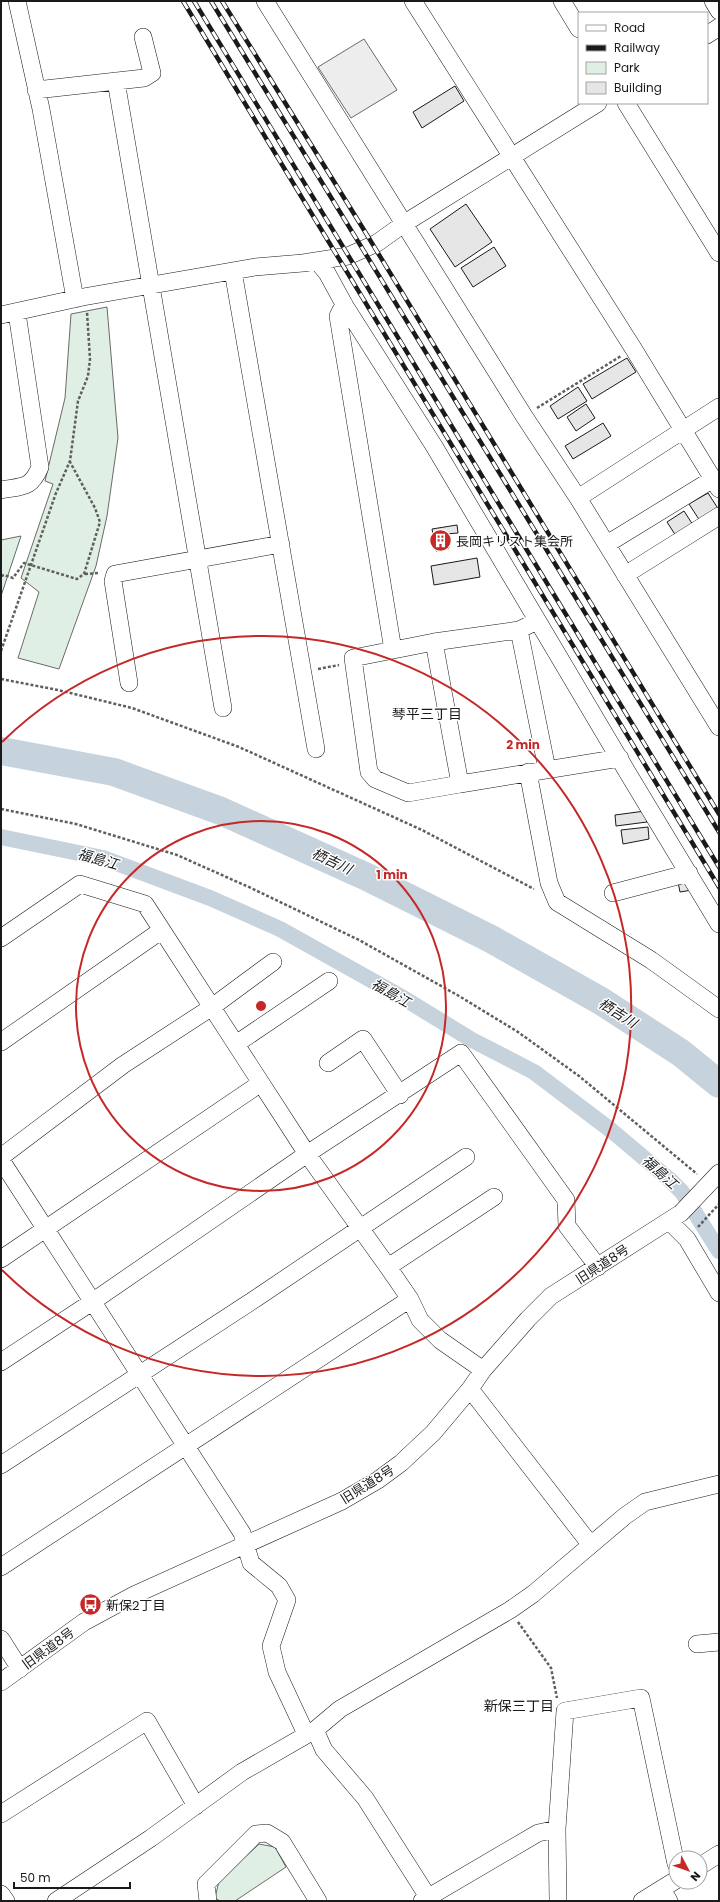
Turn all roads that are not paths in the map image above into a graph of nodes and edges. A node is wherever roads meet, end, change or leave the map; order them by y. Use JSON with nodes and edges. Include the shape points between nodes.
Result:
{"nodes":[{"id":1,"x":17,"y":1,"type":"edge"},
{"id":2,"x":265,"y":1,"type":"edge"},
{"id":3,"x":413,"y":1,"type":"edge"},
{"id":4,"x":562,"y":1,"type":"edge"},
{"id":5,"x":714,"y":1,"type":"edge"},
{"id":6,"x":719,"y":11,"type":"edge"},
{"id":7,"x":578,"y":27,"type":"edge"},
{"id":8,"x":719,"y":27,"type":"edge"},
{"id":9,"x":708,"y":34,"type":"edge"},
{"id":10,"x":143,"y":37,"type":"dead end"},
{"id":11,"x":116,"y":81,"type":"junction"},
{"id":12,"x":36,"y":90,"type":"junction"},
{"id":13,"x":596,"y":104,"type":"edge"},
{"id":14,"x":627,"y":104,"type":"edge"},
{"id":15,"x":510,"y":157,"type":"junction"},
{"id":16,"x":405,"y":223,"type":"junction"},
{"id":17,"x":719,"y":253,"type":"edge"},
{"id":18,"x":318,"y":261,"type":"junction"},
{"id":19,"x":233,"y":271,"type":"junction"},
{"id":20,"x":150,"y":286,"type":"junction"},
{"id":21,"x":344,"y":304,"type":"junction"},
{"id":22,"x":81,"y":305,"type":"junction"},
{"id":23,"x":9,"y":314,"type":"edge"},
{"id":24,"x":719,"y":407,"type":"edge"},
{"id":25,"x":682,"y":431,"type":"junction"},
{"id":26,"x":716,"y":484,"type":"edge"},
{"id":27,"x":1,"y":490,"type":"edge"},
{"id":28,"x":578,"y":498,"type":"junction"},
{"id":29,"x":719,"y":516,"type":"edge"},
{"id":30,"x":282,"y":544,"type":"junction"},
{"id":31,"x":607,"y":544,"type":"junction"},
{"id":32,"x":199,"y":558,"type":"junction"},
{"id":33,"x":625,"y":575,"type":"junction"},
{"id":34,"x":537,"y":621,"type":"junction"},
{"id":35,"x":520,"y":630,"type":"junction"},
{"id":36,"x":434,"y":642,"type":"junction"},
{"id":37,"x":393,"y":650,"type":"junction"},
{"id":38,"x":129,"y":683,"type":"dead end"},
{"id":39,"x":223,"y":708,"type":"dead end"},
{"id":40,"x":716,"y":716,"type":"edge"},
{"id":41,"x":316,"y":749,"type":"dead end"},
{"id":42,"x":620,"y":758,"type":"junction"},
{"id":43,"x":547,"y":769,"type":"junction"},
{"id":44,"x":528,"y":772,"type":"junction"},
{"id":45,"x":460,"y":784,"type":"junction"},
{"id":46,"x":690,"y":873,"type":"junction"},
{"id":47,"x":613,"y":893,"type":"dead end"},
{"id":48,"x":719,"y":924,"type":"edge"},
{"id":49,"x":162,"y":930,"type":"junction"},
{"id":50,"x":1,"y":938,"type":"edge"},
{"id":51,"x":273,"y":962,"type":"dead end"},
{"id":52,"x":329,"y":981,"type":"dead end"},
{"id":53,"x":212,"y":1007,"type":"junction"},
{"id":54,"x":719,"y":1009,"type":"edge"},
{"id":55,"x":1,"y":1042,"type":"edge"},
{"id":56,"x":236,"y":1044,"type":"junction"},
{"id":57,"x":328,"y":1063,"type":"dead end"},
{"id":58,"x":262,"y":1083,"type":"junction"},
{"id":59,"x":400,"y":1094,"type":"junction"},
{"id":60,"x":308,"y":1154,"type":"junction"},
{"id":61,"x":466,"y":1157,"type":"dead end"},
{"id":62,"x":1,"y":1159,"type":"edge"},
{"id":63,"x":712,"y":1181,"type":"edge"},
{"id":64,"x":494,"y":1198,"type":"dead end"},
{"id":65,"x":675,"y":1217,"type":"junction"},
{"id":66,"x":361,"y":1228,"type":"junction"},
{"id":67,"x":45,"y":1230,"type":"junction"},
{"id":68,"x":1,"y":1259,"type":"edge"},
{"id":69,"x":388,"y":1266,"type":"junction"},
{"id":70,"x":598,"y":1266,"type":"junction"},
{"id":71,"x":719,"y":1293,"type":"edge"},
{"id":72,"x":410,"y":1299,"type":"junction"},
{"id":73,"x":92,"y":1302,"type":"junction"},
{"id":74,"x":1,"y":1362,"type":"edge"},
{"id":75,"x":483,"y":1370,"type":"junction"},
{"id":76,"x":141,"y":1375,"type":"junction"},
{"id":77,"x":470,"y":1389,"type":"junction"},
{"id":78,"x":187,"y":1445,"type":"junction"},
{"id":79,"x":1,"y":1465,"type":"edge"},
{"id":80,"x":719,"y":1484,"type":"edge"},
{"id":81,"x":590,"y":1544,"type":"junction"},
{"id":82,"x":247,"y":1545,"type":"junction"},
{"id":83,"x":1,"y":1567,"type":"edge"},
{"id":84,"x":1,"y":1639,"type":"edge"},
{"id":85,"x":719,"y":1642,"type":"edge"},
{"id":86,"x":696,"y":1644,"type":"dead end"},
{"id":87,"x":20,"y":1669,"type":"junction"},
{"id":88,"x":1,"y":1682,"type":"edge"},
{"id":89,"x":310,"y":1732,"type":"junction"},
{"id":90,"x":196,"y":1806,"type":"junction"},
{"id":91,"x":1,"y":1814,"type":"edge"},
{"id":92,"x":557,"y":1829,"type":"junction"},
{"id":93,"x":673,"y":1850,"type":"edge"},
{"id":94,"x":719,"y":1854,"type":"edge"},
{"id":95,"x":708,"y":1861,"type":"edge"},
{"id":96,"x":669,"y":1890,"type":"edge"},
{"id":97,"x":1,"y":1894,"type":"edge"},
{"id":98,"x":425,"y":1899,"type":"edge"},
{"id":99,"x":6,"y":1901,"type":"edge"},
{"id":100,"x":56,"y":1901,"type":"edge"},
{"id":101,"x":208,"y":1901,"type":"edge"},
{"id":102,"x":318,"y":1901,"type":"edge"},
{"id":103,"x":558,"y":1901,"type":"edge"},
{"id":104,"x":642,"y":1901,"type":"edge"}],
"edges":[{"from":1,"to":12,"type":"street"},
{"from":2,"to":16,"type":"street"},
{"from":3,"to":15,"type":"street"},
{"from":4,"to":7,"type":"street"},
{"from":5,"to":6,"type":"street"},
{"from":8,"to":9,"type":"street"},
{"from":10,"to":11,"type":"street","via":[[152,73],[144,78]]},
{"from":11,"to":12,"type":"street"},
{"from":11,"to":20,"type":"street"},
{"from":12,"to":22,"type":"street"},
{"from":13,"to":15,"type":"street"},
{"from":14,"to":17,"type":"street"},
{"from":15,"to":16,"type":"street"},
{"from":15,"to":25,"type":"street","via":[[633,348]]},
{"from":16,"to":18,"type":"street","via":[[377,243],[362,250],[348,256]]},
{"from":16,"to":28,"type":"street","via":[[524,416]]},
{"from":18,"to":19,"type":"street"},
{"from":18,"to":21,"type":"street"},
{"from":19,"to":20,"type":"street"},
{"from":19,"to":30,"type":"street"},
{"from":20,"to":22,"type":"street"},
{"from":20,"to":32,"type":"street"},
{"from":21,"to":34,"type":"street","via":[[434,446]]},
{"from":21,"to":37,"type":"street","via":[[338,316]]},
{"from":22,"to":23,"type":"street"},
{"from":23,"to":27,"type":"street","via":[[40,467],[35,479],[29,484]]},
{"from":24,"to":25,"type":"street"},
{"from":25,"to":26,"type":"street"},
{"from":25,"to":28,"type":"street"},
{"from":26,"to":31,"type":"street"},
{"from":28,"to":31,"type":"street"},
{"from":29,"to":33,"type":"street"},
{"from":30,"to":32,"type":"street"},
{"from":30,"to":41,"type":"street"},
{"from":31,"to":33,"type":"street"},
{"from":32,"to":38,"type":"street","via":[[115,574],[113,581]]},
{"from":32,"to":39,"type":"street"},
{"from":33,"to":40,"type":"street"},
{"from":34,"to":35,"type":"street"},
{"from":34,"to":42,"type":"street"},
{"from":35,"to":36,"type":"street"},
{"from":35,"to":43,"type":"street"},
{"from":36,"to":37,"type":"street"},
{"from":36,"to":45,"type":"street"},
{"from":37,"to":45,"type":"street","via":[[353,658],[369,772],[375,779],[408,794]]},
{"from":42,"to":43,"type":"street"},
{"from":42,"to":46,"type":"street"},
{"from":43,"to":44,"type":"street"},
{"from":44,"to":45,"type":"street"},
{"from":44,"to":54,"type":"street","via":[[549,883],[557,902],[651,960]]},
{"from":46,"to":47,"type":"street"},
{"from":46,"to":48,"type":"street"},
{"from":49,"to":50,"type":"street","via":[[145,904],[80,884]]},
{"from":49,"to":53,"type":"street"},
{"from":49,"to":55,"type":"street"},
{"from":51,"to":53,"type":"street"},
{"from":52,"to":56,"type":"street"},
{"from":53,"to":56,"type":"street"},
{"from":53,"to":62,"type":"street","via":[[123,1065]]},
{"from":56,"to":58,"type":"street"},
{"from":57,"to":59,"type":"street","via":[[363,1039]]},
{"from":58,"to":60,"type":"street"},
{"from":58,"to":67,"type":"street"},
{"from":59,"to":60,"type":"street"},
{"from":59,"to":70,"type":"street","via":[[461,1053],[566,1200],[567,1226]]},
{"from":60,"to":66,"type":"street"},
{"from":60,"to":73,"type":"street"},
{"from":61,"to":66,"type":"street"},
{"from":62,"to":67,"type":"street"},
{"from":63,"to":65,"type":"street","name":"旧県道8号"},
{"from":64,"to":69,"type":"street"},
{"from":65,"to":70,"type":"street","name":"旧県道8号"},
{"from":65,"to":71,"type":"street"},
{"from":66,"to":69,"type":"street"},
{"from":66,"to":76,"type":"street"},
{"from":67,"to":68,"type":"street"},
{"from":67,"to":73,"type":"street"},
{"from":69,"to":72,"type":"street"},
{"from":70,"to":75,"type":"street","name":"旧県道8号","via":[[551,1296]]},
{"from":72,"to":75,"type":"street","via":[[420,1320],[440,1340]]},
{"from":72,"to":78,"type":"street"},
{"from":73,"to":74,"type":"street"},
{"from":73,"to":76,"type":"street"},
{"from":75,"to":77,"type":"street","name":"旧県道8号"},
{"from":76,"to":78,"type":"street"},
{"from":76,"to":79,"type":"street"},
{"from":77,"to":81,"type":"street"},
{"from":77,"to":82,"type":"street","name":"旧県道8号","via":[[433,1433],[401,1463],[378,1480],[342,1501]]},
{"from":78,"to":82,"type":"street"},
{"from":78,"to":83,"type":"street"},
{"from":80,"to":81,"type":"street","via":[[645,1502]]},
{"from":81,"to":89,"type":"street","via":[[533,1594],[510,1610],[340,1709]]},
{"from":82,"to":87,"type":"street","name":"旧県道8号","via":[[103,1611]]},
{"from":82,"to":89,"type":"street","via":[[251,1563],[279,1586],[287,1600],[271,1646],[277,1672]]},
{"from":84,"to":87,"type":"street"},
{"from":85,"to":86,"type":"street"},
{"from":87,"to":88,"type":"street","name":"旧県道8号"},
{"from":89,"to":90,"type":"street","via":[[242,1772]]},
{"from":89,"to":98,"type":"street","via":[[365,1798]]},
{"from":90,"to":91,"type":"street","via":[[147,1721]]},
{"from":90,"to":100,"type":"street"},
{"from":92,"to":93,"type":"street","via":[[565,1711],[641,1698]]},
{"from":92,"to":98,"type":"street","via":[[538,1833]]},
{"from":92,"to":103,"type":"street"},
{"from":94,"to":95,"type":"street"},
{"from":96,"to":104,"type":"street"},
{"from":97,"to":99,"type":"street"},
{"from":101,"to":102,"type":"street","via":[[206,1884],[256,1834],[267,1833],[282,1842]]}]}
